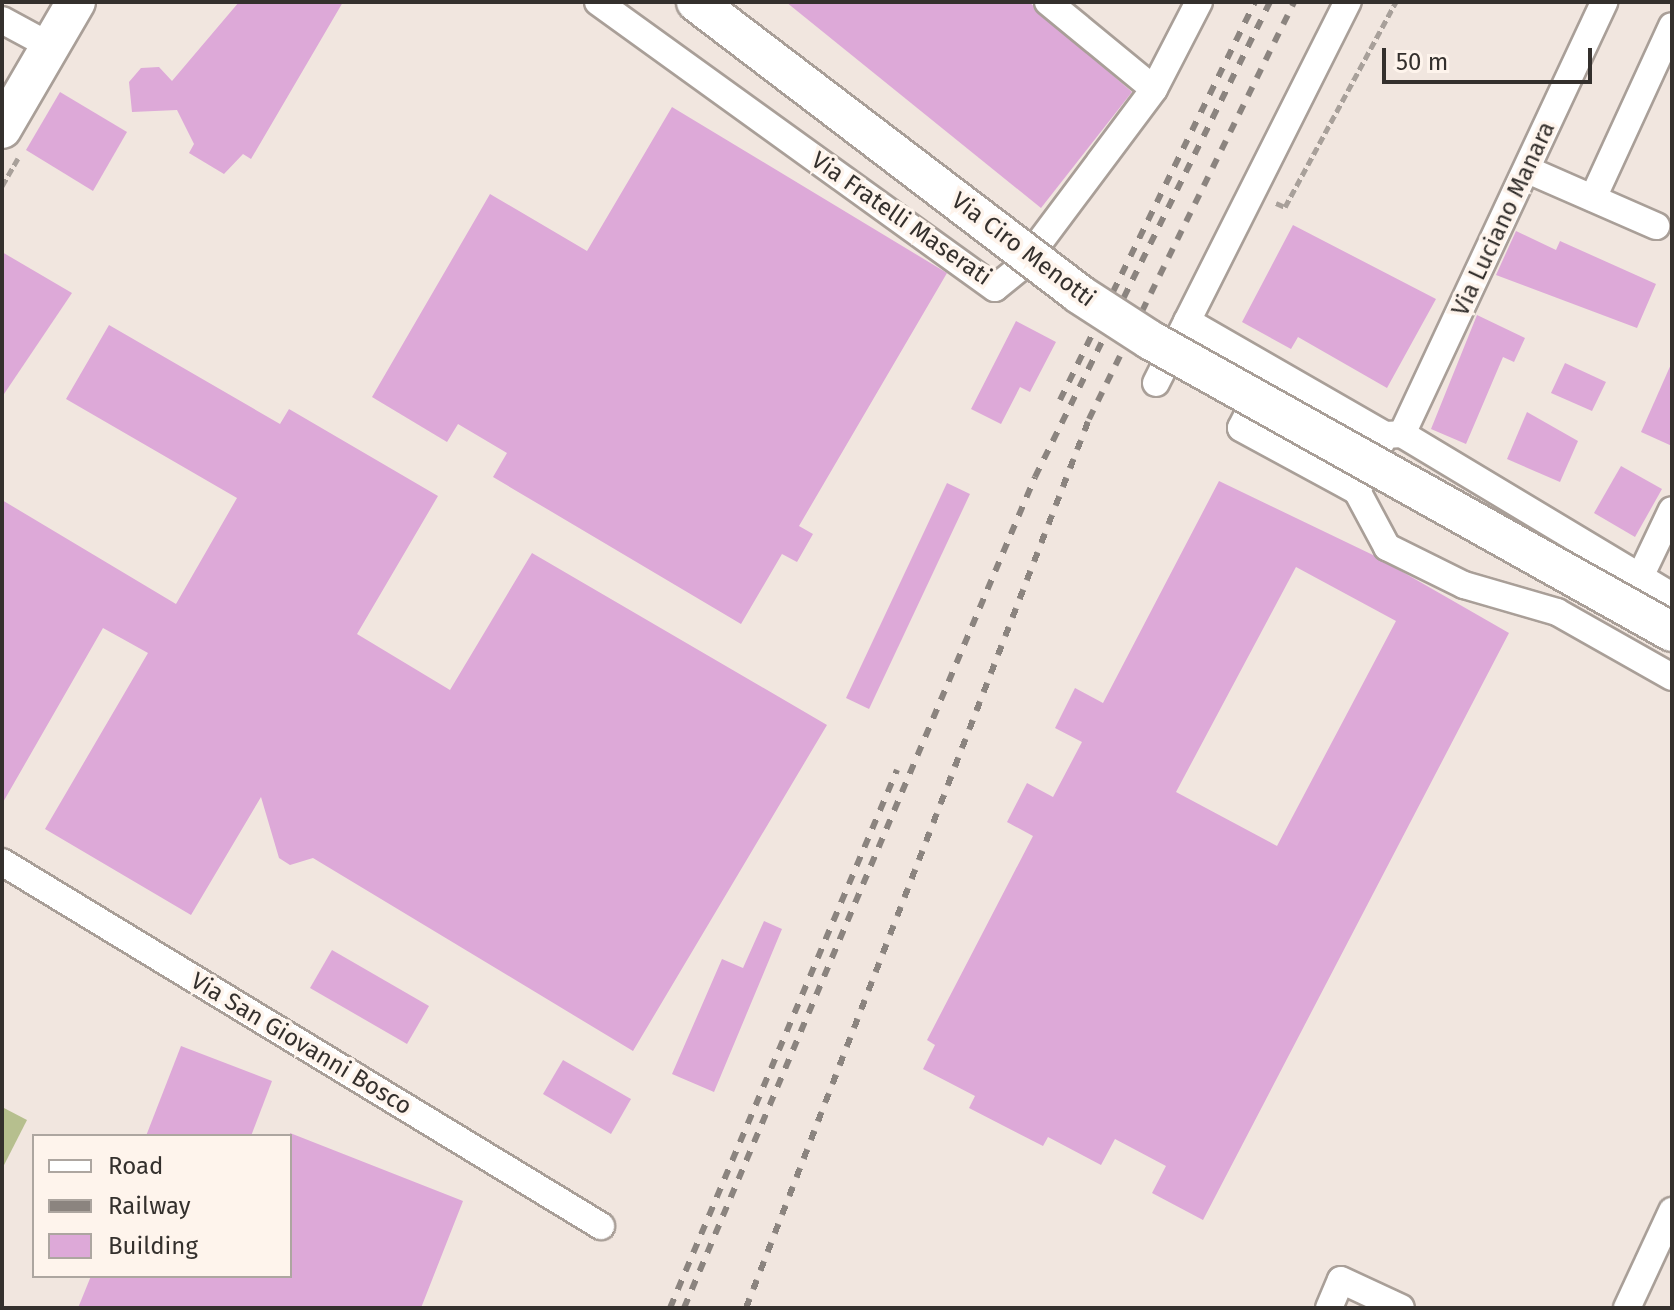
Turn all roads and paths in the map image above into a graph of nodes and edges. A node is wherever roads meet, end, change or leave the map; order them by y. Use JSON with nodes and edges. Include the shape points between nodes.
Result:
{"nodes":[{"id":1,"x":76,"y":2,"type":"edge"},
{"id":2,"x":598,"y":2,"type":"edge"},
{"id":3,"x":696,"y":2,"type":"edge"},
{"id":4,"x":1048,"y":2,"type":"edge"},
{"id":5,"x":1199,"y":2,"type":"edge"},
{"id":6,"x":1348,"y":2,"type":"edge"},
{"id":7,"x":1396,"y":2,"type":"edge"},
{"id":8,"x":1604,"y":2,"type":"edge"},
{"id":9,"x":2,"y":20,"type":"edge"},
{"id":10,"x":1672,"y":26,"type":"edge"},
{"id":11,"x":50,"y":46,"type":"junction"},
{"id":12,"x":1154,"y":89,"type":"junction"},
{"id":13,"x":2,"y":129,"type":"edge"},
{"id":14,"x":1528,"y":170,"type":"junction"},
{"id":15,"x":1251,"y":191,"type":"junction"},
{"id":16,"x":1593,"y":198,"type":"junction"},
{"id":17,"x":1656,"y":226,"type":"dead end"},
{"id":18,"x":1187,"y":321,"type":"junction"},
{"id":19,"x":1270,"y":369,"type":"junction"},
{"id":20,"x":1156,"y":383,"type":"dead end"},
{"id":21,"x":1394,"y":434,"type":"junction"},
{"id":22,"x":1357,"y":491,"type":"junction"},
{"id":23,"x":1672,"y":510,"type":"edge"},
{"id":24,"x":1640,"y":577,"type":"junction"},
{"id":25,"x":1672,"y":596,"type":"edge"},
{"id":26,"x":1672,"y":632,"type":"edge"},
{"id":27,"x":1672,"y":677,"type":"edge"},
{"id":28,"x":2,"y":862,"type":"edge"},
{"id":29,"x":1672,"y":1211,"type":"edge"},
{"id":30,"x":601,"y":1226,"type":"dead end"},
{"id":31,"x":1329,"y":1308,"type":"edge"},
{"id":32,"x":1401,"y":1308,"type":"edge"},
{"id":33,"x":1627,"y":1308,"type":"edge"}],
"edges":[{"from":1,"to":11,"type":"main road"},
{"from":2,"to":12,"type":"street","name":"Via Fratelli Maserati","via":[[995,288],[1021,267]]},
{"from":3,"to":26,"type":"main road","name":"Via Ciro Menotti","bridge":true,"via":[[1138,332]]},
{"from":4,"to":12,"type":"street"},
{"from":5,"to":12,"type":"street","name":"Via Fratelli Maserati"},
{"from":6,"to":15,"type":"street"},
{"from":7,"to":15,"type":"path","via":[[1285,207]]},
{"from":8,"to":14,"type":"street","name":"Via Luciano Manara"},
{"from":9,"to":11,"type":"street"},
{"from":10,"to":16,"type":"street"},
{"from":11,"to":13,"type":"main road"},
{"from":14,"to":16,"type":"street"},
{"from":14,"to":21,"type":"street","name":"Via Luciano Manara"},
{"from":15,"to":18,"type":"street"},
{"from":16,"to":17,"type":"street"},
{"from":18,"to":19,"type":"street"},
{"from":18,"to":20,"type":"street"},
{"from":19,"to":21,"type":"street"},
{"from":19,"to":22,"type":"street","via":[[1241,428]]},
{"from":21,"to":22,"type":"street"},
{"from":21,"to":24,"type":"street"},
{"from":22,"to":27,"type":"street","via":[[1387,547],[1464,585],[1557,612]]},
{"from":23,"to":24,"type":"street"},
{"from":24,"to":25,"type":"street"},
{"from":28,"to":30,"type":"street","name":"Via San Giovanni Bosco"},
{"from":29,"to":33,"type":"street"},
{"from":31,"to":32,"type":"street","via":[[1341,1280]]}]}
